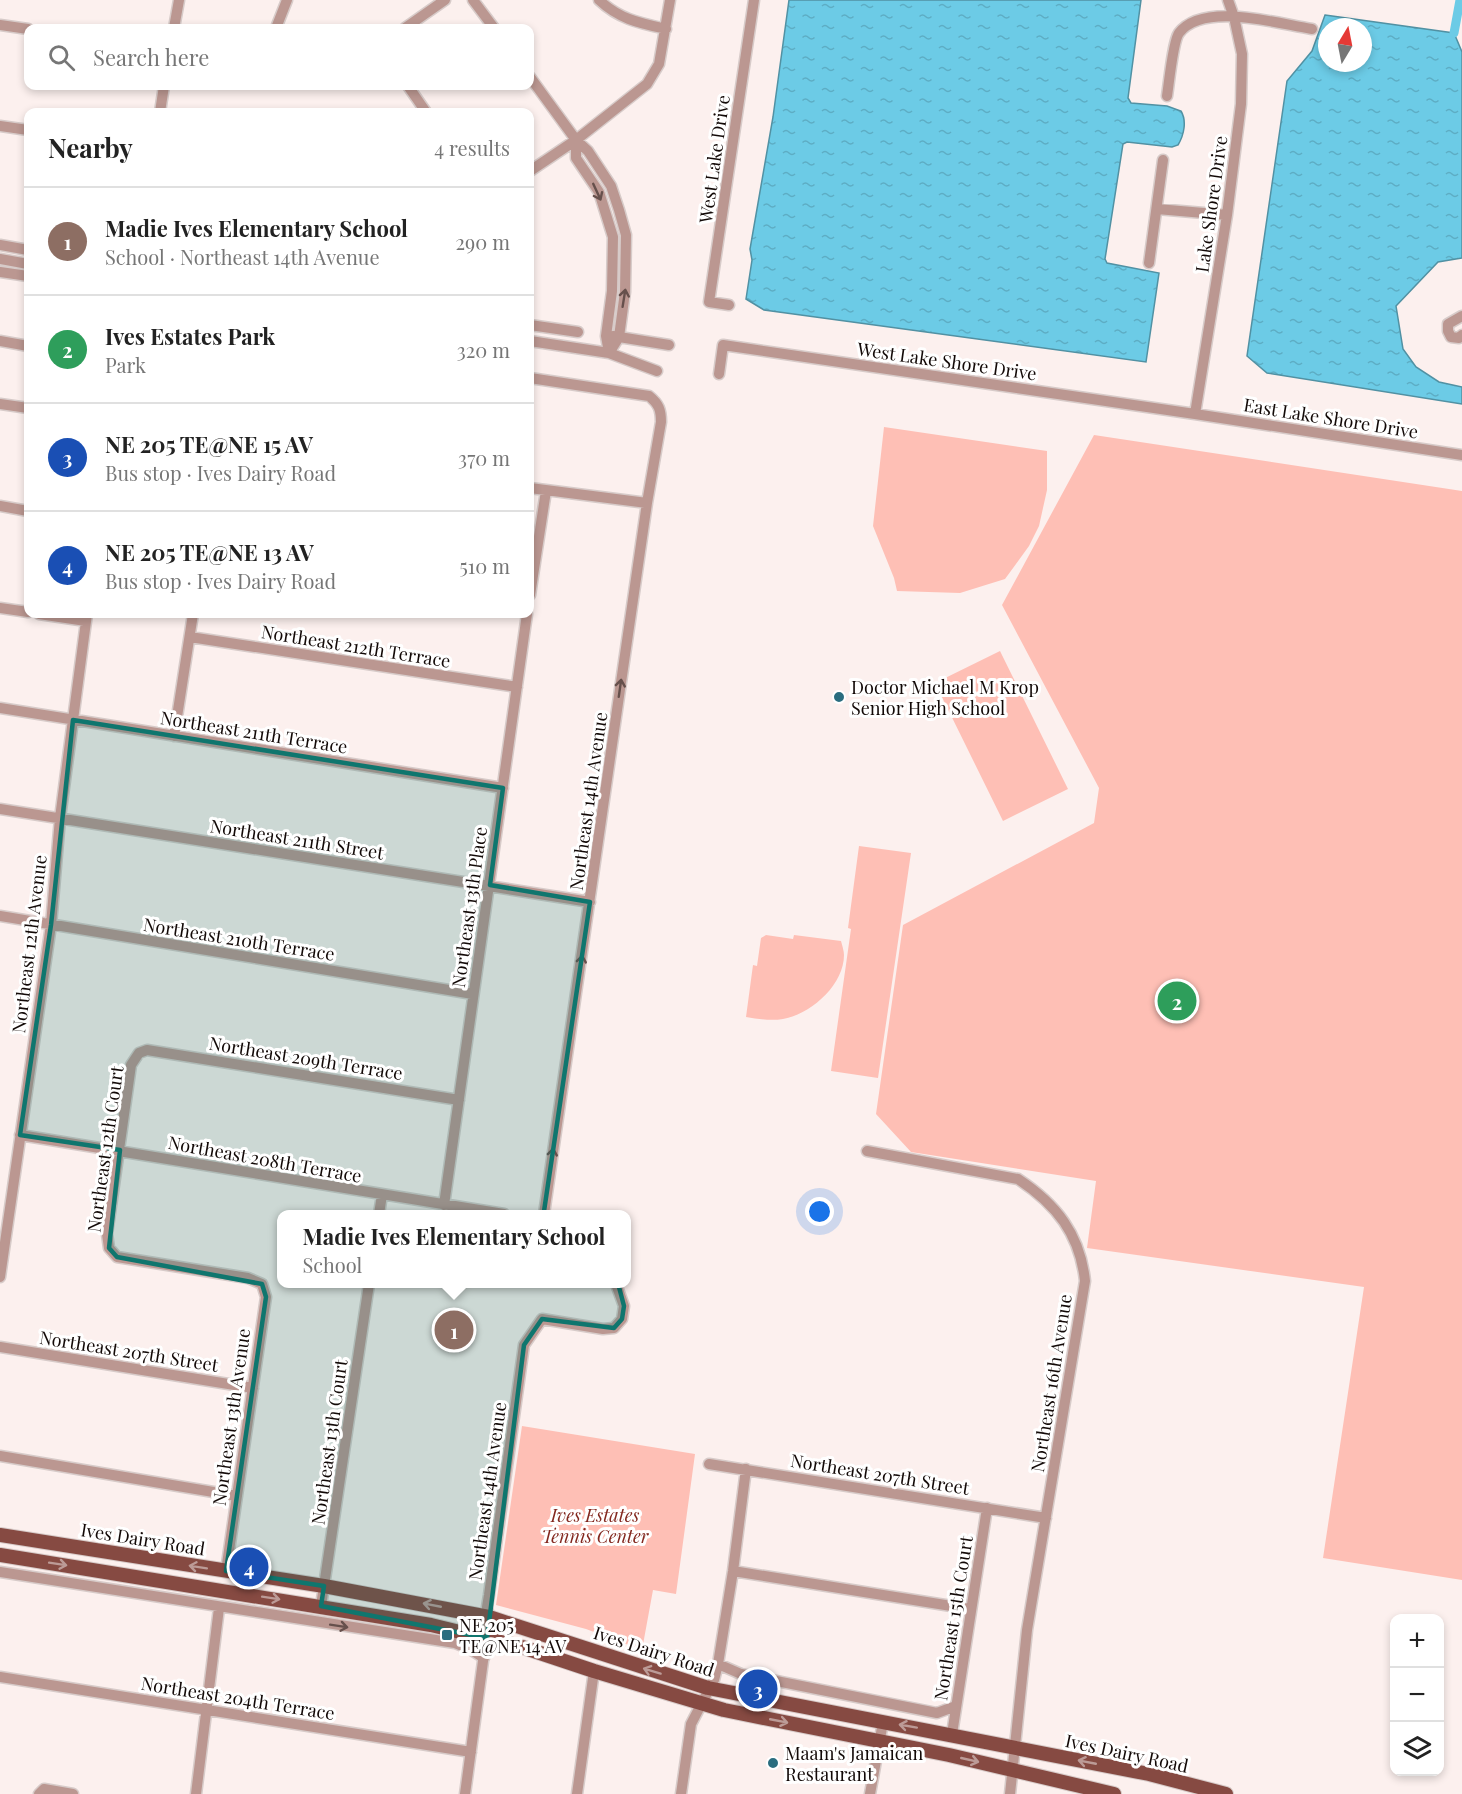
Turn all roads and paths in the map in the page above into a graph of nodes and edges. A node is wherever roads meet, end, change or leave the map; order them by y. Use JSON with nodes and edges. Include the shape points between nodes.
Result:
{"nodes":[{"id":1,"x":179,"y":0,"type":"edge"},
{"id":2,"x":287,"y":0,"type":"edge"},
{"id":3,"x":445,"y":0,"type":"edge"},
{"id":4,"x":473,"y":0,"type":"edge"},
{"id":5,"x":599,"y":0,"type":"edge"},
{"id":6,"x":670,"y":0,"type":"edge"},
{"id":7,"x":754,"y":0,"type":"edge"},
{"id":8,"x":1228,"y":0,"type":"edge"},
{"id":9,"x":1234,"y":17,"type":"junction"},
{"id":10,"x":175,"y":24,"type":"edge"},
{"id":11,"x":278,"y":24,"type":"edge"},
{"id":12,"x":411,"y":24,"type":"edge"},
{"id":13,"x":491,"y":24,"type":"edge"},
{"id":14,"x":0,"y":25,"type":"edge"},
{"id":15,"x":24,"y":28,"type":"edge"},
{"id":16,"x":666,"y":29,"type":"junction"},
{"id":17,"x":1312,"y":29,"type":"dead end"},
{"id":18,"x":534,"y":82,"type":"edge"},
{"id":19,"x":163,"y":90,"type":"edge"},
{"id":20,"x":411,"y":90,"type":"edge"},
{"id":21,"x":1167,"y":96,"type":"dead end"},
{"id":22,"x":161,"y":108,"type":"edge"},
{"id":23,"x":423,"y":108,"type":"edge"},
{"id":24,"x":0,"y":126,"type":"edge"},
{"id":25,"x":24,"y":129,"type":"edge"},
{"id":26,"x":576,"y":140,"type":"junction"},
{"id":27,"x":1163,"y":160,"type":"dead end"},
{"id":28,"x":534,"y":168,"type":"edge"},
{"id":29,"x":1157,"y":209,"type":"junction"},
{"id":30,"x":1227,"y":215,"type":"junction"},
{"id":31,"x":0,"y":245,"type":"edge"},
{"id":32,"x":24,"y":249,"type":"edge"},
{"id":33,"x":0,"y":260,"type":"edge"},
{"id":34,"x":24,"y":263,"type":"edge"},
{"id":35,"x":1149,"y":263,"type":"dead end"},
{"id":36,"x":0,"y":272,"type":"edge"},
{"id":37,"x":24,"y":275,"type":"edge"},
{"id":38,"x":729,"y":305,"type":"dead end"},
{"id":39,"x":1462,"y":316,"type":"edge"},
{"id":40,"x":534,"y":326,"type":"edge"},
{"id":41,"x":578,"y":332,"type":"dead end"},
{"id":42,"x":606,"y":334,"type":"junction"},
{"id":43,"x":1462,"y":335,"type":"edge"},
{"id":44,"x":619,"y":337,"type":"junction"},
{"id":45,"x":0,"y":341,"type":"edge"},
{"id":46,"x":534,"y":342,"type":"edge"},
{"id":47,"x":24,"y":345,"type":"edge"},
{"id":48,"x":669,"y":345,"type":"dead end"},
{"id":49,"x":609,"y":353,"type":"junction"},
{"id":50,"x":657,"y":371,"type":"dead end"},
{"id":51,"x":719,"y":374,"type":"dead end"},
{"id":52,"x":534,"y":379,"type":"edge"},
{"id":53,"x":0,"y":404,"type":"edge"},
{"id":54,"x":24,"y":407,"type":"edge"},
{"id":55,"x":1195,"y":414,"type":"junction"},
{"id":56,"x":1462,"y":455,"type":"edge"},
{"id":57,"x":534,"y":489,"type":"edge"},
{"id":58,"x":546,"y":491,"type":"junction"},
{"id":59,"x":647,"y":503,"type":"junction"},
{"id":60,"x":0,"y":506,"type":"edge"},
{"id":61,"x":24,"y":509,"type":"edge"},
{"id":62,"x":534,"y":565,"type":"edge"},
{"id":63,"x":0,"y":608,"type":"edge"},
{"id":64,"x":24,"y":611,"type":"edge"},
{"id":65,"x":87,"y":618,"type":"edge"},
{"id":66,"x":192,"y":618,"type":"edge"},
{"id":67,"x":526,"y":618,"type":"edge"},
{"id":68,"x":190,"y":637,"type":"junction"},
{"id":69,"x":517,"y":687,"type":"junction"},
{"id":70,"x":0,"y":708,"type":"edge"},
{"id":71,"x":73,"y":720,"type":"junction"},
{"id":72,"x":174,"y":736,"type":"junction"},
{"id":73,"x":503,"y":788,"type":"junction"},
{"id":74,"x":0,"y":809,"type":"edge"},
{"id":75,"x":60,"y":818,"type":"junction"},
{"id":76,"x":490,"y":885,"type":"junction"},
{"id":77,"x":590,"y":902,"type":"junction"},
{"id":78,"x":0,"y":916,"type":"edge"},
{"id":79,"x":51,"y":925,"type":"junction"},
{"id":80,"x":473,"y":994,"type":"junction"},
{"id":81,"x":147,"y":1050,"type":"joint"},
{"id":82,"x":459,"y":1100,"type":"junction"},
{"id":83,"x":20,"y":1135,"type":"junction"},
{"id":84,"x":120,"y":1150,"type":"junction"},
{"id":85,"x":867,"y":1151,"type":"dead end"},
{"id":86,"x":382,"y":1195,"type":"junction"},
{"id":87,"x":444,"y":1205,"type":"junction"},
{"id":88,"x":380,"y":1210,"type":"edge"},
{"id":89,"x":474,"y":1210,"type":"edge"},
{"id":90,"x":545,"y":1210,"type":"edge"},
{"id":91,"x":0,"y":1277,"type":"edge"},
{"id":92,"x":248,"y":1278,"type":"joint"},
{"id":93,"x":368,"y":1288,"type":"edge"},
{"id":94,"x":617,"y":1288,"type":"edge"},
{"id":95,"x":0,"y":1347,"type":"edge"},
{"id":96,"x":253,"y":1388,"type":"junction"},
{"id":97,"x":0,"y":1456,"type":"edge"},
{"id":98,"x":709,"y":1464,"type":"dead end"},
{"id":99,"x":746,"y":1469,"type":"junction"},
{"id":100,"x":237,"y":1496,"type":"junction"},
{"id":101,"x":987,"y":1508,"type":"junction"},
{"id":102,"x":1046,"y":1518,"type":"junction"},
{"id":103,"x":0,"y":1535,"type":"edge"},
{"id":104,"x":0,"y":1555,"type":"edge"},
{"id":105,"x":226,"y":1571,"type":"junction"},
{"id":106,"x":0,"y":1572,"type":"edge"},
{"id":107,"x":733,"y":1572,"type":"junction"},
{"id":108,"x":324,"y":1586,"type":"junction"},
{"id":109,"x":321,"y":1606,"type":"junction"},
{"id":110,"x":219,"y":1608,"type":"junction"},
{"id":111,"x":970,"y":1609,"type":"junction"},
{"id":112,"x":489,"y":1617,"type":"junction"},
{"id":113,"x":487,"y":1638,"type":"junction"},
{"id":114,"x":484,"y":1658,"type":"junction"},
{"id":115,"x":718,"y":1664,"type":"junction"},
{"id":116,"x":594,"y":1671,"type":"junction"},
{"id":117,"x":0,"y":1677,"type":"edge"},
{"id":118,"x":708,"y":1688,"type":"junction"},
{"id":119,"x":701,"y":1703,"type":"junction"},
{"id":120,"x":956,"y":1706,"type":"junction"},
{"id":121,"x":206,"y":1710,"type":"junction"},
{"id":122,"x":883,"y":1722,"type":"junction"},
{"id":123,"x":952,"y":1734,"type":"junction"},
{"id":124,"x":879,"y":1741,"type":"junction"},
{"id":125,"x":1014,"y":1747,"type":"junction"},
{"id":126,"x":471,"y":1752,"type":"junction"},
{"id":127,"x":1011,"y":1770,"type":"junction"},
{"id":128,"x":42,"y":1791,"type":"edge"},
{"id":129,"x":73,"y":1794,"type":"edge"},
{"id":130,"x":196,"y":1794,"type":"edge"},
{"id":131,"x":465,"y":1794,"type":"edge"},
{"id":132,"x":578,"y":1794,"type":"edge"},
{"id":133,"x":681,"y":1794,"type":"edge"},
{"id":134,"x":870,"y":1794,"type":"edge"},
{"id":135,"x":1010,"y":1794,"type":"edge"},
{"id":136,"x":1114,"y":1794,"type":"edge"},
{"id":137,"x":1226,"y":1794,"type":"edge"}],
"edges":[{"from":1,"to":10,"type":"street"},
{"from":2,"to":11,"type":"street"},
{"from":3,"to":12,"type":"street"},
{"from":4,"to":13,"type":"street"},
{"from":5,"to":16,"type":"street","via":[[613,13]]},
{"from":6,"to":16,"type":"street"},
{"from":7,"to":38,"type":"street","name":"West Lake Drive","via":[[709,302]]},
{"from":8,"to":9,"type":"street","name":"Lake Shore Drive"},
{"from":9,"to":17,"type":"street"},
{"from":9,"to":21,"type":"street","via":[[1213,16],[1191,23],[1178,34]]},
{"from":9,"to":30,"type":"street","name":"Lake Shore Drive","via":[[1242,54],[1242,104]]},
{"from":14,"to":15,"type":"street"},
{"from":16,"to":26,"type":"street","via":[[660,64],[648,84]]},
{"from":18,"to":26,"type":"street"},
{"from":19,"to":22,"type":"street"},
{"from":20,"to":23,"type":"street"},
{"from":24,"to":25,"type":"street"},
{"from":26,"to":28,"type":"street"},
{"from":26,"to":42,"type":"street","one_way":true,"via":[[576,158],[598,192],[613,237]]},
{"from":44,"to":26,"type":"street","one_way":true,"via":[[626,235],[610,186],[588,151]]},
{"from":27,"to":29,"type":"street"},
{"from":29,"to":30,"type":"street"},
{"from":29,"to":35,"type":"street"},
{"from":30,"to":55,"type":"street","name":"Lake Shore Drive"},
{"from":31,"to":32,"type":"street"},
{"from":33,"to":34,"type":"street"},
{"from":36,"to":37,"type":"street"},
{"from":39,"to":43,"type":"street","via":[[1448,324],[1451,337]]},
{"from":40,"to":41,"type":"street"},
{"from":42,"to":44,"type":"street"},
{"from":42,"to":49,"type":"street"},
{"from":44,"to":48,"type":"street"},
{"from":44,"to":49,"type":"street"},
{"from":45,"to":47,"type":"street"},
{"from":46,"to":49,"type":"street"},
{"from":49,"to":50,"type":"street"},
{"from":51,"to":55,"type":"street","name":"West Lake Shore Drive","via":[[723,345]]},
{"from":52,"to":59,"type":"street","name":"Northeast 14th Avenue","via":[[649,396],[658,404],[661,422]]},
{"from":53,"to":54,"type":"street"},
{"from":55,"to":56,"type":"street","name":"East Lake Shore Drive"},
{"from":57,"to":58,"type":"street"},
{"from":58,"to":59,"type":"street"},
{"from":58,"to":62,"type":"street"},
{"from":77,"to":59,"type":"street","name":"Northeast 14th Avenue","one_way":true},
{"from":60,"to":61,"type":"street"},
{"from":63,"to":64,"type":"street"},
{"from":65,"to":71,"type":"street","name":"Northeast 12th Avenue"},
{"from":66,"to":68,"type":"street"},
{"from":67,"to":69,"type":"street","name":"Northeast 13th Place"},
{"from":68,"to":69,"type":"street","name":"Northeast 212th Terrace"},
{"from":68,"to":72,"type":"street"},
{"from":69,"to":73,"type":"street","name":"Northeast 13th Place"},
{"from":70,"to":71,"type":"street","name":"Northeast 211th Terrace"},
{"from":71,"to":72,"type":"street","name":"Northeast 211th Terrace"},
{"from":71,"to":75,"type":"street","name":"Northeast 12th Avenue"},
{"from":72,"to":73,"type":"street","name":"Northeast 211th Terrace"},
{"from":73,"to":76,"type":"street","name":"Northeast 13th Place"},
{"from":74,"to":75,"type":"street","name":"Northeast 211th Street"},
{"from":75,"to":76,"type":"street","name":"Northeast 211th Street"},
{"from":75,"to":79,"type":"street","name":"Northeast 12th Avenue"},
{"from":76,"to":77,"type":"street","name":"Northeast 211th Street"},
{"from":76,"to":80,"type":"street","name":"Northeast 13th Place"},
{"from":90,"to":77,"type":"street","name":"Northeast 14th Avenue","one_way":true},
{"from":78,"to":79,"type":"street","name":"Northeast 210th Terrace"},
{"from":79,"to":80,"type":"street","name":"Northeast 210th Terrace"},
{"from":79,"to":83,"type":"street","name":"Northeast 12th Avenue"},
{"from":80,"to":82,"type":"street","name":"Northeast 13th Place"},
{"from":81,"to":82,"type":"street","name":"Northeast 209th Terrace"},
{"from":81,"to":84,"type":"street","name":"Northeast 12th Court","via":[[139,1053],[131,1065]]},
{"from":82,"to":87,"type":"street","name":"Northeast 13th Place"},
{"from":83,"to":84,"type":"street","name":"Northeast 208th Terrace"},
{"from":83,"to":91,"type":"street","name":"Northeast 12th Avenue"},
{"from":84,"to":86,"type":"street","name":"Northeast 208th Terrace"},
{"from":84,"to":92,"type":"street","name":"Northeast 12th Court","via":[[107,1234],[109,1248],[117,1257]]},
{"from":85,"to":102,"type":"street","name":"Northeast 16th Avenue","via":[[1018,1179],[1055,1210],[1077,1244],[1085,1281]]},
{"from":86,"to":87,"type":"street","name":"Northeast 208th Terrace"},
{"from":86,"to":88,"type":"street"},
{"from":87,"to":89,"type":"street","name":"Northeast 208th Terrace"},
{"from":92,"to":96,"type":"street","name":"Northeast 13th Avenue","via":[[262,1284],[266,1297]]},
{"from":93,"to":108,"type":"street","name":"Northeast 13th Court"},
{"from":94,"to":112,"type":"street","name":"Northeast 14th Avenue","via":[[624,1306],[622,1319],[614,1328],[542,1319],[524,1345],[487,1607]]},
{"from":95,"to":96,"type":"street","name":"Northeast 207th Street"},
{"from":96,"to":100,"type":"street","name":"Northeast 13th Avenue"},
{"from":97,"to":100,"type":"street"},
{"from":98,"to":99,"type":"street","name":"Northeast 207th Street"},
{"from":99,"to":101,"type":"street","name":"Northeast 207th Street"},
{"from":99,"to":107,"type":"street"},
{"from":100,"to":105,"type":"street","name":"Northeast 13th Avenue"},
{"from":101,"to":102,"type":"street","name":"Northeast 207th Street"},
{"from":101,"to":111,"type":"street","name":"Northeast 15th Court"},
{"from":102,"to":125,"type":"street","name":"Northeast 16th Avenue","via":[[1027,1630]]},
{"from":105,"to":103,"type":"main road","name":"Ives Dairy Road","one_way":true},
{"from":104,"to":109,"type":"main road","name":"Ives Dairy Road","one_way":true},
{"from":105,"to":108,"type":"main road","name":"Ives Dairy Road"},
{"from":106,"to":110,"type":"street"},
{"from":107,"to":111,"type":"street"},
{"from":107,"to":115,"type":"street"},
{"from":108,"to":109,"type":"street","name":"Northeast 13th Court"},
{"from":112,"to":108,"type":"main road","name":"Ives Dairy Road","one_way":true},
{"from":109,"to":113,"type":"main road","name":"Ives Dairy Road"},
{"from":110,"to":114,"type":"street","one_way":true,"via":[[455,1643]]},
{"from":110,"to":121,"type":"street"},
{"from":111,"to":120,"type":"street","name":"Northeast 15th Court"},
{"from":112,"to":113,"type":"street","name":"Northeast 14th Avenue"},
{"from":118,"to":112,"type":"main road","name":"Ives Dairy Road","one_way":true},
{"from":113,"to":114,"type":"street","name":"Northeast 14th Avenue"},
{"from":113,"to":116,"type":"main road","name":"Ives Dairy Road"},
{"from":114,"to":126,"type":"street","name":"Northeast 14th Avenue"},
{"from":115,"to":118,"type":"street"},
{"from":115,"to":120,"type":"street","via":[[741,1674],[938,1713]]},
{"from":116,"to":119,"type":"main road","name":"Ives Dairy Road"},
{"from":116,"to":132,"type":"street"},
{"from":117,"to":121,"type":"street","name":"Northeast 204th Terrace"},
{"from":118,"to":119,"type":"street"},
{"from":118,"to":122,"type":"main road","name":"Ives Dairy Road"},
{"from":119,"to":124,"type":"main road","name":"Ives Dairy Road","one_way":true},
{"from":119,"to":133,"type":"street","via":[[691,1724]]},
{"from":120,"to":123,"type":"street","name":"Northeast 15th Court"},
{"from":121,"to":126,"type":"street","name":"Northeast 204th Terrace"},
{"from":121,"to":130,"type":"street"},
{"from":123,"to":122,"type":"main road","name":"Ives Dairy Road","one_way":true},
{"from":122,"to":124,"type":"street"},
{"from":123,"to":125,"type":"main road","name":"Ives Dairy Road"},
{"from":124,"to":127,"type":"main road","name":"Ives Dairy Road","one_way":true},
{"from":124,"to":134,"type":"street"},
{"from":125,"to":127,"type":"street","name":"Northeast 16th Avenue"},
{"from":137,"to":125,"type":"main road","name":"Ives Dairy Road","one_way":true},
{"from":126,"to":131,"type":"street","name":"Northeast 14th Avenue"},
{"from":127,"to":135,"type":"street","name":"Northeast 16th Avenue"},
{"from":127,"to":136,"type":"main road","name":"Ives Dairy Road"},
{"from":128,"to":129,"type":"street"}]}
